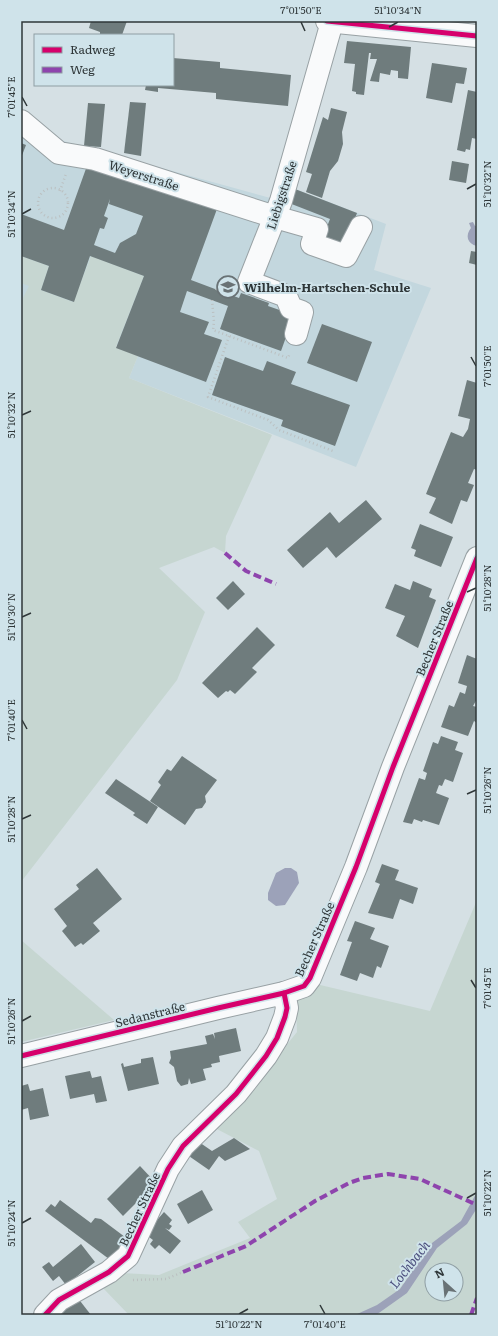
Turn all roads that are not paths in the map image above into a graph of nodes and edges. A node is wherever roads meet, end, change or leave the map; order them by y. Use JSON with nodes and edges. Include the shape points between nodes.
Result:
{"nodes":[{"id":1,"x":329,"y":21,"type":"edge"},
{"id":2,"x":477,"y":36,"type":"edge"},
{"id":3,"x":21,"y":121,"type":"edge"},
{"id":4,"x":275,"y":217,"type":"junction"},
{"id":5,"x":361,"y":227,"type":"dead end"},
{"id":6,"x":296,"y":334,"type":"road end"},
{"id":7,"x":477,"y":558,"type":"edge"},
{"id":8,"x":284,"y":993,"type":"junction"},
{"id":9,"x":21,"y":1056,"type":"edge"},
{"id":10,"x":45,"y":1315,"type":"edge"}],
"edges":[{"from":1,"to":2,"type":"street","name":"Liebigstraße"},
{"from":1,"to":4,"type":"street","name":"Liebigstraße"},
{"from":3,"to":4,"type":"street","name":"Weyerstraße","via":[[59,153],[95,159]]},
{"from":4,"to":5,"type":"street","name":"Weyerstraße","via":[[317,229],[312,244],[346,256]]},
{"from":4,"to":6,"type":"street","name":"Liebigstraße","via":[[249,282],[286,296],[291,308],[302,312]]},
{"from":7,"to":8,"type":"street","name":"Becher Straße","via":[[310,978],[304,986]]},
{"from":8,"to":9,"type":"street","name":"Sedanstraße"},
{"from":8,"to":10,"type":"street","name":"Becher Straße","via":[[286,1017],[277,1038],[247,1082],[183,1146],[168,1169],[128,1256],[110,1272],[70,1292],[52,1305]]}]}
